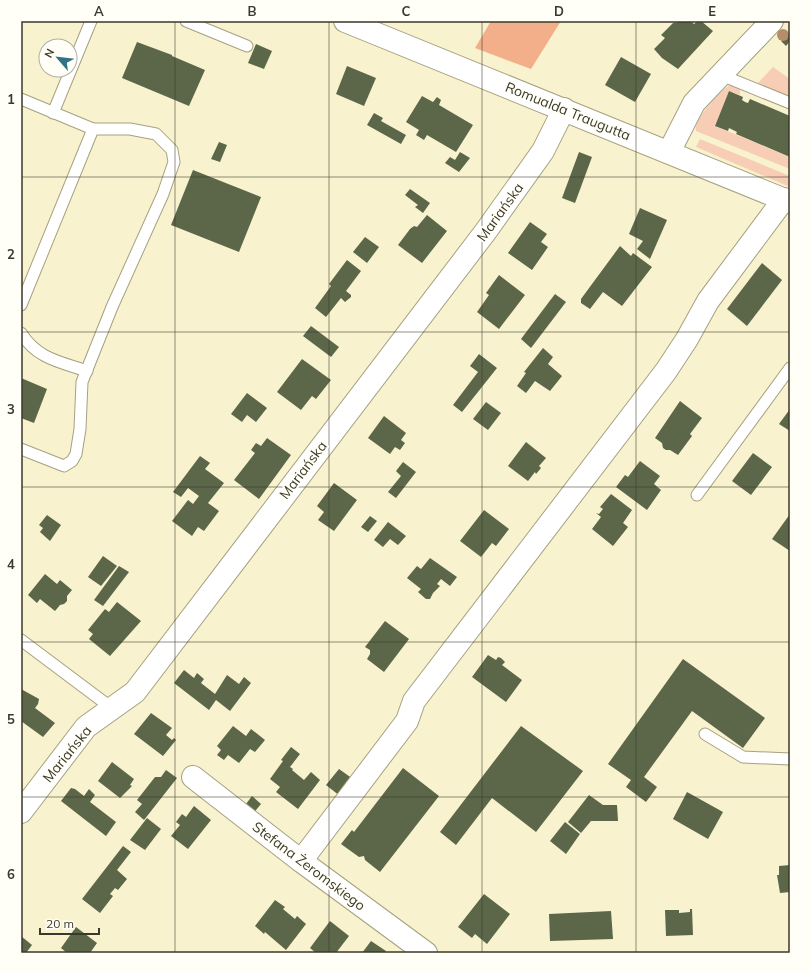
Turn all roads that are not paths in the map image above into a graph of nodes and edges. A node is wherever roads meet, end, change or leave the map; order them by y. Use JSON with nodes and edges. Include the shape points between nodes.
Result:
{"nodes":[{"id":1,"x":91,"y":21,"type":"edge"},
{"id":2,"x":186,"y":21,"type":"edge"},
{"id":3,"x":345,"y":21,"type":"edge"},
{"id":4,"x":772,"y":21,"type":"edge"},
{"id":5,"x":247,"y":46,"type":"dead end"},
{"id":6,"x":721,"y":75,"type":"junction"},
{"id":7,"x":21,"y":99,"type":"edge"},
{"id":8,"x":790,"y":103,"type":"edge"},
{"id":9,"x":564,"y":109,"type":"junction"},
{"id":10,"x":53,"y":113,"type":"junction"},
{"id":11,"x":93,"y":129,"type":"junction"},
{"id":12,"x":669,"y":152,"type":"junction"},
{"id":13,"x":787,"y":201,"type":"edge"},
{"id":14,"x":21,"y":305,"type":"edge"},
{"id":15,"x":22,"y":337,"type":"edge"},
{"id":16,"x":790,"y":368,"type":"edge"},
{"id":17,"x":87,"y":371,"type":"junction"},
{"id":18,"x":21,"y":449,"type":"edge"},
{"id":19,"x":697,"y":495,"type":"dead end"},
{"id":20,"x":21,"y":640,"type":"edge"},
{"id":21,"x":113,"y":709,"type":"junction"},
{"id":22,"x":705,"y":734,"type":"dead end"},
{"id":23,"x":790,"y":759,"type":"edge"},
{"id":24,"x":193,"y":777,"type":"dead end"},
{"id":25,"x":21,"y":812,"type":"edge"},
{"id":26,"x":301,"y":861,"type":"junction"},
{"id":27,"x":426,"y":953,"type":"edge"}],
"edges":[{"from":1,"to":10,"type":"lane"},
{"from":2,"to":5,"type":"lane"},
{"from":3,"to":9,"type":"street","name":"Romualda Traugutta"},
{"from":4,"to":6,"type":"street"},
{"from":6,"to":8,"type":"lane"},
{"from":6,"to":12,"type":"street","via":[[694,103]]},
{"from":7,"to":10,"type":"lane"},
{"from":9,"to":12,"type":"street","name":"Romualda Traugutta"},
{"from":9,"to":21,"type":"street","name":"Mariańska","via":[[543,151],[486,231],[134,692]]},
{"from":10,"to":11,"type":"lane"},
{"from":11,"to":14,"type":"lane"},
{"from":11,"to":17,"type":"lane","via":[[130,129],[156,134],[172,150],[174,162],[163,194],[112,307]]},
{"from":12,"to":13,"type":"street","name":"Romualda Traugutta"},
{"from":13,"to":26,"type":"street","via":[[708,301],[666,370],[414,701],[407,721]]},
{"from":15,"to":17,"type":"lane","via":[[33,350],[42,355]]},
{"from":16,"to":19,"type":"lane"},
{"from":17,"to":18,"type":"lane","via":[[82,382],[80,429],[76,454],[72,461],[64,466]]},
{"from":20,"to":21,"type":"lane"},
{"from":21,"to":25,"type":"street","name":"Mariańska","via":[[86,728]]},
{"from":22,"to":23,"type":"lane","via":[[743,757]]},
{"from":24,"to":26,"type":"street","name":"Stefana Żeromskiego"},
{"from":26,"to":27,"type":"street","name":"Stefana Żeromskiego"}]}
